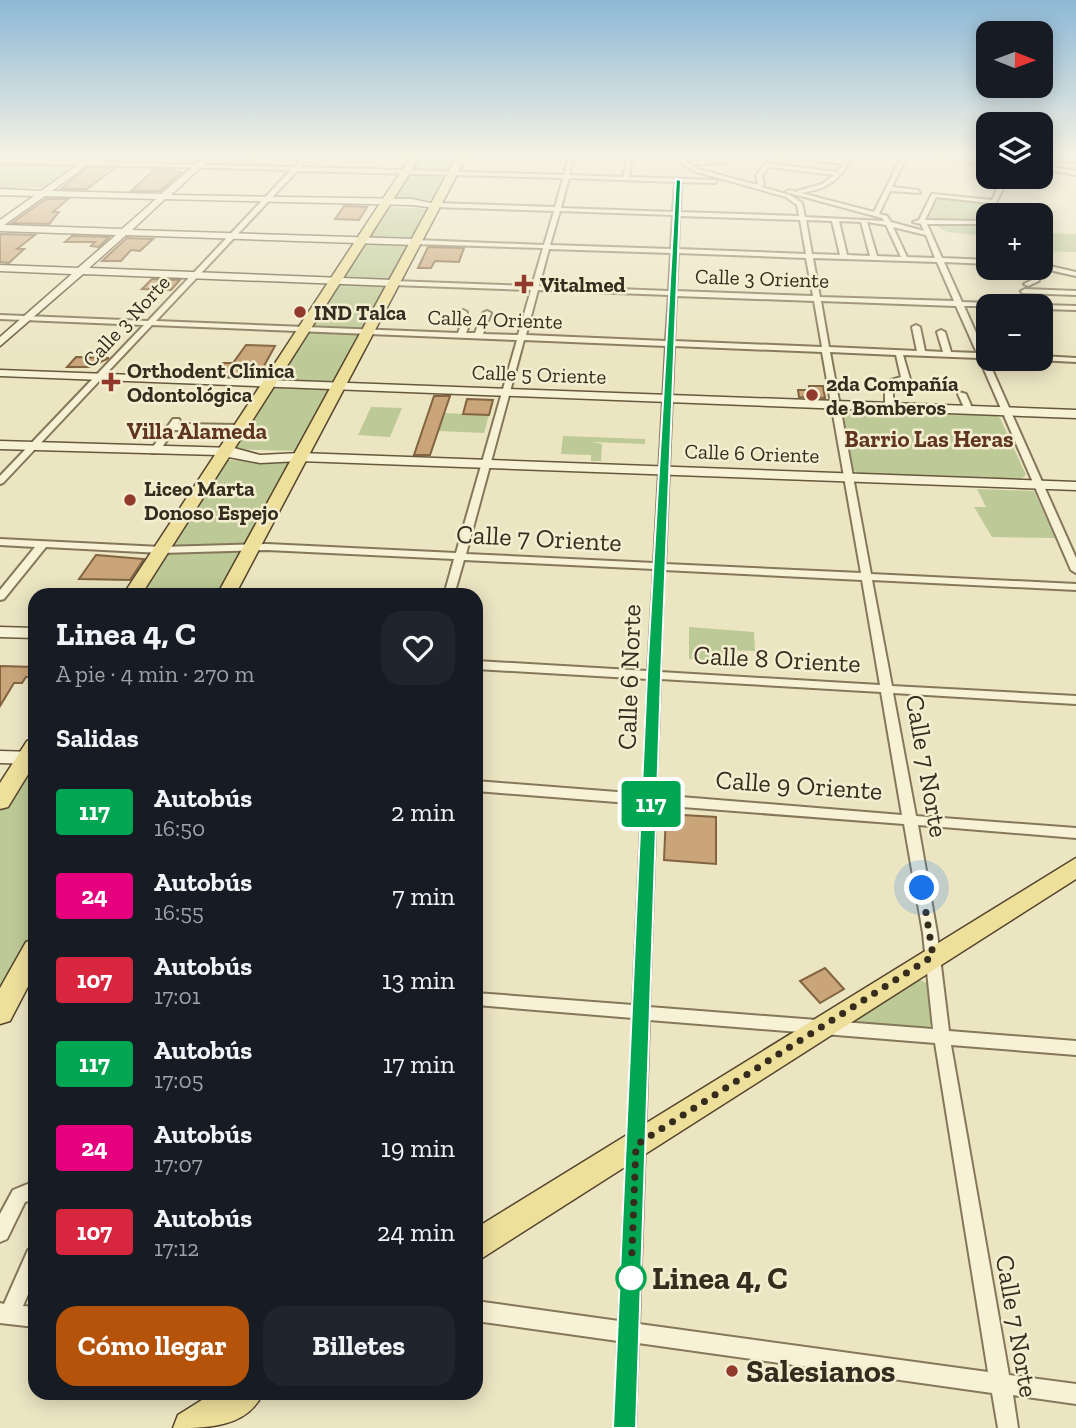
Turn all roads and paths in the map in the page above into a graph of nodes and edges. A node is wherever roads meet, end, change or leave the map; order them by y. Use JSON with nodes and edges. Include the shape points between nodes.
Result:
{"nodes":[{"id":1,"x":923,"y":222,"type":"edge"},
{"id":2,"x":133,"y":223,"type":"edge"},
{"id":3,"x":242,"y":223,"type":"edge"},
{"id":4,"x":372,"y":223,"type":"edge"},
{"id":5,"x":426,"y":223,"type":"edge"},
{"id":6,"x":553,"y":223,"type":"edge"},
{"id":7,"x":677,"y":223,"type":"edge"},
{"id":8,"x":804,"y":223,"type":"edge"},
{"id":9,"x":836,"y":223,"type":"edge"},
{"id":10,"x":864,"y":223,"type":"edge"},
{"id":11,"x":890,"y":223,"type":"edge"},
{"id":12,"x":894,"y":223,"type":"edge"},
{"id":13,"x":942,"y":223,"type":"edge"},
{"id":14,"x":982,"y":223,"type":"edge"},
{"id":15,"x":0,"y":226,"type":"edge"},
{"id":16,"x":122,"y":232,"type":"junction"},
{"id":17,"x":928,"y":234,"type":"junction"},
{"id":18,"x":229,"y":236,"type":"junction"},
{"id":19,"x":361,"y":240,"type":"junction"},
{"id":20,"x":415,"y":242,"type":"junction"},
{"id":21,"x":547,"y":247,"type":"junction"},
{"id":22,"x":675,"y":251,"type":"junction"},
{"id":23,"x":810,"y":256,"type":"junction"},
{"id":24,"x":844,"y":257,"type":"junction"},
{"id":25,"x":874,"y":258,"type":"junction"},
{"id":26,"x":905,"y":259,"type":"junction"},
{"id":27,"x":938,"y":260,"type":"junction"},
{"id":28,"x":976,"y":261,"type":"edge"},
{"id":29,"x":0,"y":268,"type":"edge"},
{"id":30,"x":1053,"y":269,"type":"edge"},
{"id":31,"x":79,"y":271,"type":"junction"},
{"id":32,"x":1076,"y":274,"type":"edge"},
{"id":33,"x":192,"y":276,"type":"junction"},
{"id":34,"x":1036,"y":280,"type":"edge"},
{"id":35,"x":335,"y":281,"type":"junction"},
{"id":36,"x":393,"y":283,"type":"junction"},
{"id":37,"x":534,"y":288,"type":"junction"},
{"id":38,"x":673,"y":293,"type":"junction"},
{"id":39,"x":1076,"y":293,"type":"edge"},
{"id":40,"x":816,"y":299,"type":"junction"},
{"id":41,"x":957,"y":304,"type":"junction"},
{"id":42,"x":976,"y":305,"type":"edge"},
{"id":43,"x":1053,"y":307,"type":"edge"},
{"id":44,"x":1076,"y":308,"type":"edge"},
{"id":45,"x":463,"y":312,"type":"dead end"},
{"id":46,"x":487,"y":313,"type":"dead end"},
{"id":47,"x":0,"y":317,"type":"edge"},
{"id":48,"x":27,"y":318,"type":"junction"},
{"id":49,"x":148,"y":323,"type":"junction"},
{"id":50,"x":916,"y":327,"type":"dead end"},
{"id":51,"x":304,"y":329,"type":"junction"},
{"id":52,"x":367,"y":332,"type":"junction"},
{"id":53,"x":941,"y":332,"type":"dead end"},
{"id":54,"x":461,"y":335,"type":"junction"},
{"id":55,"x":478,"y":336,"type":"junction"},
{"id":56,"x":520,"y":338,"type":"junction"},
{"id":57,"x":976,"y":341,"type":"edge"},
{"id":58,"x":0,"y":343,"type":"edge"},
{"id":59,"x":671,"y":344,"type":"junction"},
{"id":60,"x":825,"y":350,"type":"junction"},
{"id":61,"x":899,"y":353,"type":"junction"},
{"id":62,"x":922,"y":354,"type":"junction"},
{"id":63,"x":948,"y":355,"type":"junction"},
{"id":64,"x":976,"y":356,"type":"edge"},
{"id":65,"x":1053,"y":359,"type":"edge"},
{"id":66,"x":1076,"y":360,"type":"edge"},
{"id":67,"x":989,"y":371,"type":"edge"},
{"id":68,"x":0,"y":373,"type":"edge"},
{"id":69,"x":99,"y":376,"type":"junction"},
{"id":70,"x":269,"y":382,"type":"junction"},
{"id":71,"x":338,"y":386,"type":"junction"},
{"id":72,"x":506,"y":393,"type":"junction"},
{"id":73,"x":962,"y":394,"type":"dead end"},
{"id":74,"x":669,"y":398,"type":"junction"},
{"id":75,"x":835,"y":405,"type":"junction"},
{"id":76,"x":889,"y":407,"type":"junction"},
{"id":77,"x":969,"y":410,"type":"junction"},
{"id":78,"x":1003,"y":411,"type":"junction"},
{"id":79,"x":1076,"y":414,"type":"edge"},
{"id":80,"x":175,"y":424,"type":"joint"},
{"id":81,"x":239,"y":428,"type":"junction"},
{"id":82,"x":0,"y":445,"type":"edge"},
{"id":83,"x":34,"y":446,"type":"junction"},
{"id":84,"x":155,"y":451,"type":"junction"},
{"id":85,"x":223,"y":453,"type":"junction"},
{"id":86,"x":300,"y":457,"type":"junction"},
{"id":87,"x":485,"y":464,"type":"junction"},
{"id":88,"x":665,"y":470,"type":"junction"},
{"id":89,"x":848,"y":477,"type":"junction"},
{"id":90,"x":0,"y":481,"type":"edge"},
{"id":91,"x":1038,"y":484,"type":"junction"},
{"id":92,"x":1076,"y":486,"type":"edge"},
{"id":93,"x":0,"y":542,"type":"edge"},
{"id":94,"x":43,"y":544,"type":"junction"},
{"id":95,"x":251,"y":547,"type":"junction"},
{"id":96,"x":161,"y":550,"type":"junction"},
{"id":97,"x":459,"y":556,"type":"junction"},
{"id":98,"x":660,"y":566,"type":"junction"},
{"id":99,"x":1076,"y":570,"type":"edge"},
{"id":100,"x":864,"y":577,"type":"junction"},
{"id":101,"x":1076,"y":587,"type":"edge"},
{"id":102,"x":137,"y":588,"type":"edge"},
{"id":103,"x":230,"y":588,"type":"edge"},
{"id":104,"x":451,"y":588,"type":"edge"},
{"id":105,"x":0,"y":597,"type":"edge"},
{"id":106,"x":0,"y":632,"type":"edge"},
{"id":107,"x":28,"y":633,"type":"edge"},
{"id":108,"x":483,"y":665,"type":"edge"},
{"id":109,"x":654,"y":676,"type":"junction"},
{"id":110,"x":886,"y":690,"type":"junction"},
{"id":111,"x":1076,"y":700,"type":"edge"},
{"id":112,"x":28,"y":754,"type":"edge"},
{"id":113,"x":0,"y":757,"type":"edge"},
{"id":114,"x":28,"y":760,"type":"edge"},
{"id":115,"x":483,"y":787,"type":"edge"},
{"id":116,"x":0,"y":800,"type":"edge"},
{"id":117,"x":651,"y":800,"type":"junction"},
{"id":118,"x":910,"y":820,"type":"junction"},
{"id":119,"x":1076,"y":833,"type":"edge"},
{"id":120,"x":1076,"y":867,"type":"edge"},
{"id":121,"x":933,"y":956,"type":"junction"},
{"id":122,"x":28,"y":966,"type":"edge"},
{"id":123,"x":483,"y":1000,"type":"edge"},
{"id":124,"x":0,"y":1013,"type":"edge"},
{"id":125,"x":641,"y":1013,"type":"junction"},
{"id":126,"x":819,"y":1028,"type":"junction"},
{"id":127,"x":942,"y":1038,"type":"junction"},
{"id":128,"x":1076,"y":1048,"type":"edge"},
{"id":129,"x":636,"y":1145,"type":"junction"},
{"id":130,"x":28,"y":1193,"type":"edge"},
{"id":131,"x":0,"y":1233,"type":"edge"},
{"id":132,"x":483,"y":1242,"type":"edge"},
{"id":133,"x":28,"y":1270,"type":"edge"},
{"id":134,"x":483,"y":1312,"type":"edge"},
{"id":135,"x":4,"y":1313,"type":"edge"},
{"id":136,"x":28,"y":1316,"type":"edge"},
{"id":137,"x":629,"y":1332,"type":"junction"},
{"id":138,"x":1000,"y":1383,"type":"junction"},
{"id":139,"x":1076,"y":1394,"type":"edge"},
{"id":140,"x":229,"y":1405,"type":"edge"},
{"id":141,"x":191,"y":1428,"type":"edge"},
{"id":142,"x":625,"y":1428,"type":"edge"},
{"id":143,"x":1008,"y":1428,"type":"edge"}],
"edges":[{"from":1,"to":17,"type":"street"},
{"from":2,"to":16,"type":"main road"},
{"from":3,"to":18,"type":"street","name":"Calle 3 Norte"},
{"from":4,"to":19,"type":"main road"},
{"from":5,"to":20,"type":"main road"},
{"from":6,"to":21,"type":"street"},
{"from":7,"to":22,"type":"street","name":"Calle 6 Norte"},
{"from":8,"to":23,"type":"street","name":"Calle 7 Norte"},
{"from":9,"to":24,"type":"street"},
{"from":10,"to":25,"type":"street"},
{"from":11,"to":26,"type":"street"},
{"from":12,"to":17,"type":"street"},
{"from":13,"to":14,"type":"street"},
{"from":15,"to":16,"type":"main road"},
{"from":16,"to":18,"type":"main road"},
{"from":16,"to":31,"type":"main road"},
{"from":17,"to":27,"type":"street"},
{"from":18,"to":19,"type":"main road"},
{"from":18,"to":33,"type":"street","name":"Calle 3 Norte"},
{"from":19,"to":20,"type":"main road"},
{"from":19,"to":35,"type":"main road"},
{"from":20,"to":21,"type":"street"},
{"from":20,"to":36,"type":"main road"},
{"from":21,"to":22,"type":"street"},
{"from":21,"to":37,"type":"street"},
{"from":22,"to":23,"type":"street"},
{"from":22,"to":38,"type":"street","name":"Calle 6 Norte"},
{"from":23,"to":24,"type":"street"},
{"from":23,"to":40,"type":"street","name":"Calle 7 Norte"},
{"from":24,"to":25,"type":"street"},
{"from":25,"to":26,"type":"street"},
{"from":26,"to":27,"type":"street"},
{"from":27,"to":28,"type":"street"},
{"from":27,"to":41,"type":"street"},
{"from":29,"to":31,"type":"main road","name":"Calle 3 Oriente"},
{"from":30,"to":32,"type":"street"},
{"from":31,"to":33,"type":"main road","name":"Calle 3 Oriente"},
{"from":31,"to":48,"type":"main road"},
{"from":33,"to":35,"type":"main road","name":"Calle 3 Oriente"},
{"from":33,"to":49,"type":"street","name":"Calle 3 Norte"},
{"from":34,"to":39,"type":"street","via":[[1027,287]]},
{"from":35,"to":36,"type":"main road","name":"Calle 3 Oriente"},
{"from":35,"to":51,"type":"main road"},
{"from":36,"to":37,"type":"street","name":"Calle 3 Oriente"},
{"from":36,"to":52,"type":"main road"},
{"from":37,"to":38,"type":"street","name":"Calle 3 Oriente"},
{"from":37,"to":56,"type":"street"},
{"from":38,"to":40,"type":"street","name":"Calle 3 Oriente"},
{"from":38,"to":59,"type":"street","name":"Calle 6 Norte"},
{"from":40,"to":41,"type":"street","name":"Calle 3 Oriente"},
{"from":40,"to":60,"type":"street","name":"Calle 7 Norte"},
{"from":41,"to":42,"type":"street","name":"Calle 3 Oriente"},
{"from":41,"to":57,"type":"street"},
{"from":43,"to":44,"type":"street"},
{"from":45,"to":54,"type":"street"},
{"from":46,"to":55,"type":"street"},
{"from":47,"to":48,"type":"street","name":"Calle 4 Oriente"},
{"from":48,"to":49,"type":"street","name":"Calle 4 Oriente"},
{"from":48,"to":58,"type":"main road"},
{"from":49,"to":51,"type":"street","name":"Calle 4 Oriente"},
{"from":49,"to":69,"type":"street","name":"Calle 3 Norte"},
{"from":50,"to":62,"type":"street"},
{"from":51,"to":52,"type":"street","name":"Calle 4 Oriente"},
{"from":51,"to":70,"type":"main road"},
{"from":52,"to":54,"type":"street","name":"Calle 4 Oriente"},
{"from":52,"to":71,"type":"main road"},
{"from":53,"to":63,"type":"street"},
{"from":54,"to":55,"type":"street","name":"Calle 4 Oriente"},
{"from":55,"to":56,"type":"street","name":"Calle 4 Oriente"},
{"from":56,"to":59,"type":"street","name":"Calle 4 Oriente"},
{"from":56,"to":72,"type":"street"},
{"from":59,"to":60,"type":"street","name":"Calle 4 Oriente"},
{"from":59,"to":74,"type":"street","name":"Calle 6 Norte"},
{"from":60,"to":61,"type":"street","name":"Calle 4 Oriente"},
{"from":60,"to":75,"type":"street","name":"Calle 7 Norte"},
{"from":61,"to":62,"type":"street","name":"Calle 4 Oriente"},
{"from":61,"to":76,"type":"street","via":[[906,379],[890,383]]},
{"from":62,"to":63,"type":"street","name":"Calle 4 Oriente"},
{"from":63,"to":64,"type":"street","name":"Calle 4 Oriente"},
{"from":65,"to":66,"type":"street"},
{"from":67,"to":78,"type":"street"},
{"from":68,"to":69,"type":"main road","name":"Calle 5 Oriente"},
{"from":69,"to":70,"type":"main road","name":"Calle 5 Oriente"},
{"from":69,"to":83,"type":"street","name":"Calle 3 Norte"},
{"from":70,"to":71,"type":"main road","name":"Calle 5 Oriente"},
{"from":70,"to":81,"type":"main road"},
{"from":71,"to":72,"type":"main road","name":"Calle 5 Oriente"},
{"from":71,"to":86,"type":"main road"},
{"from":72,"to":74,"type":"main road","name":"Calle 5 Oriente"},
{"from":72,"to":87,"type":"street"},
{"from":73,"to":77,"type":"street"},
{"from":74,"to":75,"type":"main road","name":"Calle 5 Oriente"},
{"from":74,"to":88,"type":"street","name":"Calle 6 Norte"},
{"from":75,"to":76,"type":"main road","name":"Calle 5 Oriente"},
{"from":75,"to":89,"type":"street","name":"Calle 7 Norte"},
{"from":76,"to":77,"type":"main road","name":"Calle 5 Oriente"},
{"from":77,"to":78,"type":"main road","name":"Calle 5 Oriente"},
{"from":78,"to":79,"type":"main road","name":"Calle 5 Oriente"},
{"from":78,"to":91,"type":"street"},
{"from":80,"to":81,"type":"street"},
{"from":80,"to":84,"type":"street"},
{"from":81,"to":85,"type":"main road"},
{"from":82,"to":83,"type":"main road","name":"Calle 6 Oriente"},
{"from":83,"to":84,"type":"main road","name":"Calle 6 Oriente"},
{"from":83,"to":90,"type":"street","name":"Calle 3 Norte"},
{"from":84,"to":85,"type":"main road","name":"Calle 6 Oriente"},
{"from":85,"to":86,"type":"main road","name":"Calle 6 Oriente","via":[[260,459]]},
{"from":85,"to":96,"type":"main road"},
{"from":86,"to":87,"type":"main road","name":"Calle 6 Oriente"},
{"from":86,"to":95,"type":"main road"},
{"from":87,"to":88,"type":"main road","name":"Calle 6 Oriente"},
{"from":87,"to":97,"type":"street"},
{"from":88,"to":89,"type":"main road","name":"Calle 6 Oriente"},
{"from":88,"to":98,"type":"street","name":"Calle 6 Norte"},
{"from":89,"to":91,"type":"main road","name":"Calle 6 Oriente"},
{"from":89,"to":100,"type":"street","name":"Calle 7 Norte"},
{"from":91,"to":92,"type":"main road","name":"Calle 6 Oriente"},
{"from":91,"to":99,"type":"street"},
{"from":93,"to":94,"type":"street","name":"Calle 7 Oriente"},
{"from":94,"to":96,"type":"street","name":"Calle 7 Oriente"},
{"from":94,"to":105,"type":"street"},
{"from":95,"to":96,"type":"street","name":"Calle 7 Oriente"},
{"from":95,"to":97,"type":"street","name":"Calle 7 Oriente"},
{"from":95,"to":103,"type":"main road"},
{"from":96,"to":102,"type":"main road"},
{"from":97,"to":98,"type":"street","name":"Calle 7 Oriente"},
{"from":97,"to":104,"type":"street"},
{"from":98,"to":100,"type":"street","name":"Calle 7 Oriente"},
{"from":98,"to":109,"type":"street","name":"Calle 6 Norte"},
{"from":100,"to":101,"type":"street","name":"Calle 7 Oriente"},
{"from":100,"to":110,"type":"street","name":"Calle 7 Norte"},
{"from":106,"to":107,"type":"main road"},
{"from":108,"to":109,"type":"street","name":"Calle 8 Oriente"},
{"from":109,"to":110,"type":"street","name":"Calle 8 Oriente"},
{"from":109,"to":117,"type":"street","name":"Calle 6 Norte"},
{"from":110,"to":111,"type":"street","name":"Calle 8 Oriente"},
{"from":110,"to":118,"type":"street","name":"Calle 7 Norte"},
{"from":112,"to":113,"type":"main road"},
{"from":114,"to":116,"type":"main road"},
{"from":115,"to":117,"type":"street","name":"Calle 9 Oriente"},
{"from":117,"to":118,"type":"street","name":"Calle 9 Oriente"},
{"from":117,"to":125,"type":"street","name":"Calle 6 Norte"},
{"from":118,"to":119,"type":"street","name":"Calle 9 Oriente"},
{"from":118,"to":121,"type":"street","name":"Calle 7 Norte"},
{"from":120,"to":121,"type":"main road"},
{"from":121,"to":126,"type":"main road"},
{"from":121,"to":127,"type":"street","name":"Calle 7 Norte"},
{"from":122,"to":124,"type":"main road"},
{"from":123,"to":125,"type":"street"},
{"from":125,"to":126,"type":"street"},
{"from":125,"to":129,"type":"street","name":"Calle 6 Norte"},
{"from":126,"to":127,"type":"street"},
{"from":126,"to":129,"type":"main road"},
{"from":127,"to":128,"type":"street"},
{"from":127,"to":138,"type":"street","name":"Calle 7 Norte"},
{"from":129,"to":132,"type":"main road"},
{"from":129,"to":137,"type":"street","name":"Calle 6 Norte"},
{"from":130,"to":131,"type":"street","via":[[19,1196]]},
{"from":133,"to":135,"type":"street"},
{"from":134,"to":137,"type":"street"},
{"from":135,"to":136,"type":"street"},
{"from":137,"to":138,"type":"street"},
{"from":137,"to":142,"type":"street","name":"Calle 6 Norte"},
{"from":138,"to":139,"type":"street"},
{"from":138,"to":143,"type":"street","name":"Calle 7 Norte"},
{"from":140,"to":141,"type":"main road"}]}
